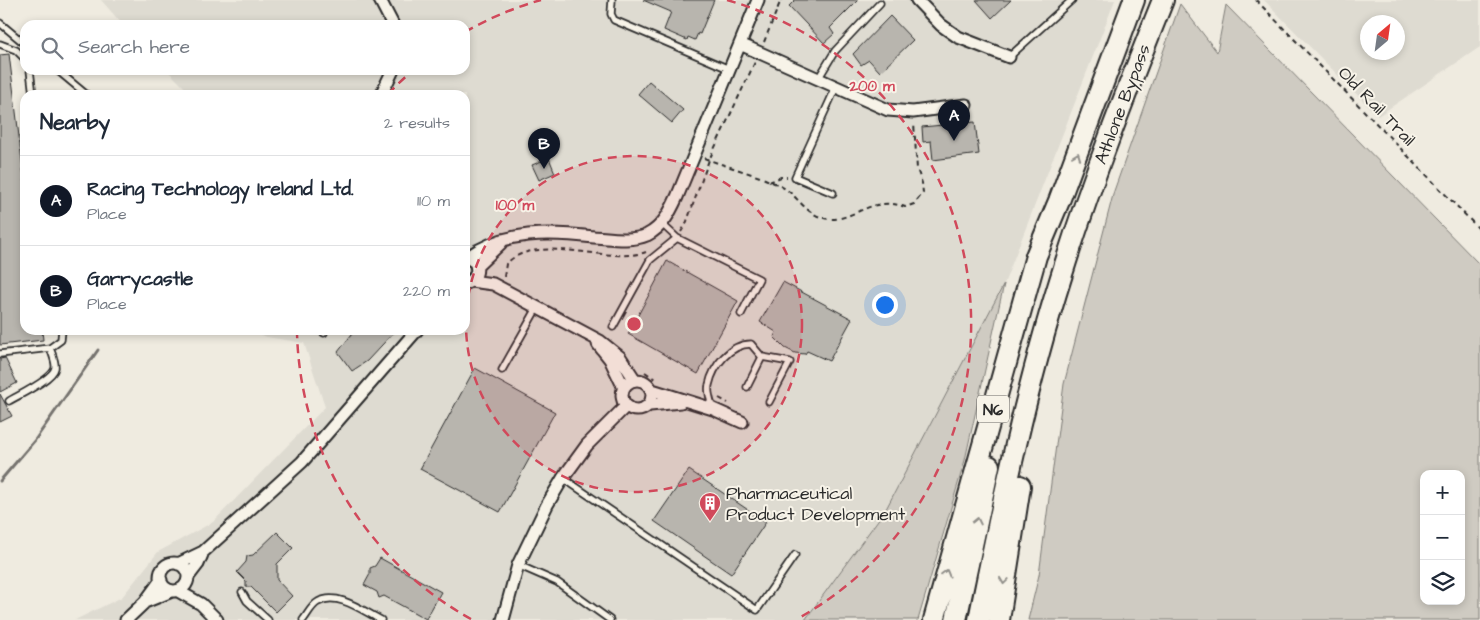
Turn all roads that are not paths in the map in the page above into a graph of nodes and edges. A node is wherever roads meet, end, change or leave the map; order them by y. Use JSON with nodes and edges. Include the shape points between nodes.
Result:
{"nodes":[{"id":1,"x":380,"y":0,"type":"edge"},
{"id":2,"x":612,"y":0,"type":"edge"},
{"id":3,"x":758,"y":0,"type":"edge"},
{"id":4,"x":917,"y":0,"type":"edge"},
{"id":5,"x":1072,"y":0,"type":"edge"},
{"id":6,"x":1134,"y":0,"type":"edge"},
{"id":7,"x":1162,"y":0,"type":"edge"},
{"id":8,"x":880,"y":3,"type":"dead end"},
{"id":9,"x":390,"y":20,"type":"edge"},
{"id":10,"x":0,"y":23,"type":"edge"},
{"id":11,"x":20,"y":40,"type":"edge"},
{"id":12,"x":0,"y":44,"type":"edge"},
{"id":13,"x":740,"y":44,"type":"junction"},
{"id":14,"x":20,"y":54,"type":"edge"},
{"id":15,"x":1009,"y":57,"type":"joint"},
{"id":16,"x":729,"y":69,"type":"junction"},
{"id":17,"x":31,"y":75,"type":"edge"},
{"id":18,"x":63,"y":75,"type":"edge"},
{"id":19,"x":391,"y":75,"type":"edge"},
{"id":20,"x":818,"y":79,"type":"junction"},
{"id":21,"x":836,"y":87,"type":"junction"},
{"id":22,"x":32,"y":90,"type":"edge"},
{"id":23,"x":81,"y":90,"type":"edge"},
{"id":24,"x":383,"y":90,"type":"edge"},
{"id":25,"x":966,"y":106,"type":"dead end"},
{"id":26,"x":833,"y":193,"type":"dead end"},
{"id":27,"x":1059,"y":201,"type":"junction"},
{"id":28,"x":1083,"y":208,"type":"junction"},
{"id":29,"x":662,"y":224,"type":"junction"},
{"id":30,"x":677,"y":238,"type":"junction"},
{"id":31,"x":502,"y":241,"type":"junction"},
{"id":32,"x":470,"y":255,"type":"edge"},
{"id":33,"x":470,"y":261,"type":"edge"},
{"id":34,"x":477,"y":267,"type":"junction"},
{"id":35,"x":470,"y":280,"type":"edge"},
{"id":36,"x":470,"y":282,"type":"edge"},
{"id":37,"x":493,"y":284,"type":"junction"},
{"id":38,"x":537,"y":308,"type":"junction"},
{"id":39,"x":741,"y":314,"type":"dead end"},
{"id":40,"x":613,"y":327,"type":"dead end"},
{"id":41,"x":62,"y":335,"type":"edge"},
{"id":42,"x":413,"y":335,"type":"edge"},
{"id":43,"x":592,"y":338,"type":"junction"},
{"id":44,"x":50,"y":348,"type":"junction"},
{"id":45,"x":0,"y":354,"type":"edge"},
{"id":46,"x":762,"y":357,"type":"junction"},
{"id":47,"x":502,"y":370,"type":"dead end"},
{"id":48,"x":636,"y":380,"type":"junction"},
{"id":49,"x":748,"y":387,"type":"dead end"},
{"id":50,"x":624,"y":388,"type":"junction"},
{"id":51,"x":652,"y":390,"type":"junction"},
{"id":52,"x":9,"y":402,"type":"dead end"},
{"id":53,"x":685,"y":402,"type":"junction"},
{"id":54,"x":769,"y":402,"type":"dead end"},
{"id":55,"x":650,"y":405,"type":"junction"},
{"id":56,"x":626,"y":406,"type":"junction"},
{"id":57,"x":713,"y":409,"type":"junction"},
{"id":58,"x":742,"y":422,"type":"dead end"},
{"id":59,"x":563,"y":478,"type":"junction"},
{"id":60,"x":203,"y":552,"type":"junction"},
{"id":61,"x":794,"y":555,"type":"dead end"},
{"id":62,"x":178,"y":564,"type":"junction"},
{"id":63,"x":518,"y":565,"type":"junction"},
{"id":64,"x":188,"y":579,"type":"junction"},
{"id":65,"x":161,"y":580,"type":"junction"},
{"id":66,"x":175,"y":591,"type":"junction"},
{"id":67,"x":242,"y":592,"type":"dead end"},
{"id":68,"x":145,"y":602,"type":"junction"},
{"id":69,"x":201,"y":604,"type":"junction"},
{"id":70,"x":126,"y":620,"type":"edge"},
{"id":71,"x":217,"y":620,"type":"edge"},
{"id":72,"x":268,"y":620,"type":"edge"},
{"id":73,"x":303,"y":620,"type":"edge"},
{"id":74,"x":381,"y":620,"type":"edge"},
{"id":75,"x":503,"y":620,"type":"edge"},
{"id":76,"x":610,"y":620,"type":"edge"},
{"id":77,"x":934,"y":620,"type":"edge"},
{"id":78,"x":956,"y":620,"type":"edge"},
{"id":79,"x":979,"y":620,"type":"edge"},
{"id":80,"x":999,"y":620,"type":"edge"}],
"edges":[{"from":1,"to":9,"type":"street"},
{"from":2,"to":16,"type":"lane","via":[[614,20]]},
{"from":3,"to":13,"type":"street"},
{"from":4,"to":15,"type":"street","via":[[958,37]]},
{"from":5,"to":15,"type":"lane"},
{"from":27,"to":6,"type":"highway","name":"Athlone Bypass","number":"N6","one_way":true},
{"from":7,"to":28,"type":"highway","name":"Athlone Bypass","number":"N6"},
{"from":8,"to":20,"type":"lane","via":[[835,51]]},
{"from":10,"to":11,"type":"lane"},
{"from":12,"to":14,"type":"lane"},
{"from":13,"to":16,"type":"street"},
{"from":13,"to":20,"type":"street"},
{"from":16,"to":29,"type":"street","via":[[677,197]]},
{"from":17,"to":22,"type":"lane"},
{"from":18,"to":23,"type":"lane"},
{"from":19,"to":24,"type":"street"},
{"from":20,"to":21,"type":"street"},
{"from":21,"to":25,"type":"street","via":[[888,110],[913,112]]},
{"from":21,"to":26,"type":"lane","via":[[795,177]]},
{"from":77,"to":27,"type":"highway","number":"N6","one_way":true,"via":[[1036,256]]},
{"from":78,"to":27,"type":"highway","one_way":true,"via":[[1006,397]]},
{"from":28,"to":79,"type":"highway","via":[[1040,349],[998,524]]},
{"from":28,"to":80,"type":"highway","number":"N6","one_way":true,"via":[[1028,437]]},
{"from":29,"to":30,"type":"lane"},
{"from":29,"to":31,"type":"street","via":[[646,235],[630,239],[534,233]]},
{"from":30,"to":39,"type":"lane","via":[[760,279]]},
{"from":30,"to":40,"type":"lane","via":[[650,260]]},
{"from":31,"to":32,"type":"street"},
{"from":31,"to":34,"type":"street"},
{"from":33,"to":34,"type":"street"},
{"from":34,"to":35,"type":"street","via":[[476,275]]},
{"from":34,"to":37,"type":"street"},
{"from":36,"to":37,"type":"street"},
{"from":37,"to":38,"type":"street"},
{"from":38,"to":43,"type":"street"},
{"from":38,"to":47,"type":"lane"},
{"from":41,"to":44,"type":"lane","via":[[61,340]]},
{"from":42,"to":60,"type":"street","via":[[302,462]]},
{"from":43,"to":48,"type":"street","via":[[616,353]]},
{"from":43,"to":50,"type":"street","via":[[610,360]]},
{"from":44,"to":45,"type":"lane"},
{"from":44,"to":52,"type":"lane","via":[[55,368],[50,376]]},
{"from":46,"to":49,"type":"lane"},
{"from":46,"to":54,"type":"lane","via":[[790,362]]},
{"from":46,"to":57,"type":"lane","via":[[751,344],[740,344],[730,350],[708,387]]},
{"from":48,"to":50,"type":"street"},
{"from":48,"to":51,"type":"street","via":[[645,382]]},
{"from":50,"to":56,"type":"street","via":[[622,397]]},
{"from":51,"to":53,"type":"street"},
{"from":51,"to":55,"type":"street"},
{"from":53,"to":55,"type":"street"},
{"from":53,"to":57,"type":"street"},
{"from":55,"to":56,"type":"street","via":[[641,411]]},
{"from":56,"to":59,"type":"street","via":[[587,445]]},
{"from":57,"to":58,"type":"street"},
{"from":59,"to":61,"type":"lane","via":[[757,610]]},
{"from":59,"to":63,"type":"street"},
{"from":60,"to":62,"type":"street"},
{"from":60,"to":64,"type":"street"},
{"from":62,"to":64,"type":"street","via":[[185,569]]},
{"from":62,"to":65,"type":"street","via":[[165,567]]},
{"from":63,"to":75,"type":"street"},
{"from":63,"to":76,"type":"lane","via":[[557,582]]},
{"from":64,"to":66,"type":"street","via":[[184,588]]},
{"from":64,"to":69,"type":"street"},
{"from":65,"to":66,"type":"street","via":[[165,588]]},
{"from":65,"to":68,"type":"street"},
{"from":66,"to":68,"type":"street"},
{"from":66,"to":69,"type":"street"},
{"from":67,"to":72,"type":"lane"},
{"from":68,"to":70,"type":"street"},
{"from":69,"to":71,"type":"street"},
{"from":73,"to":74,"type":"lane","via":[[317,602],[330,598],[349,603]]}]}
